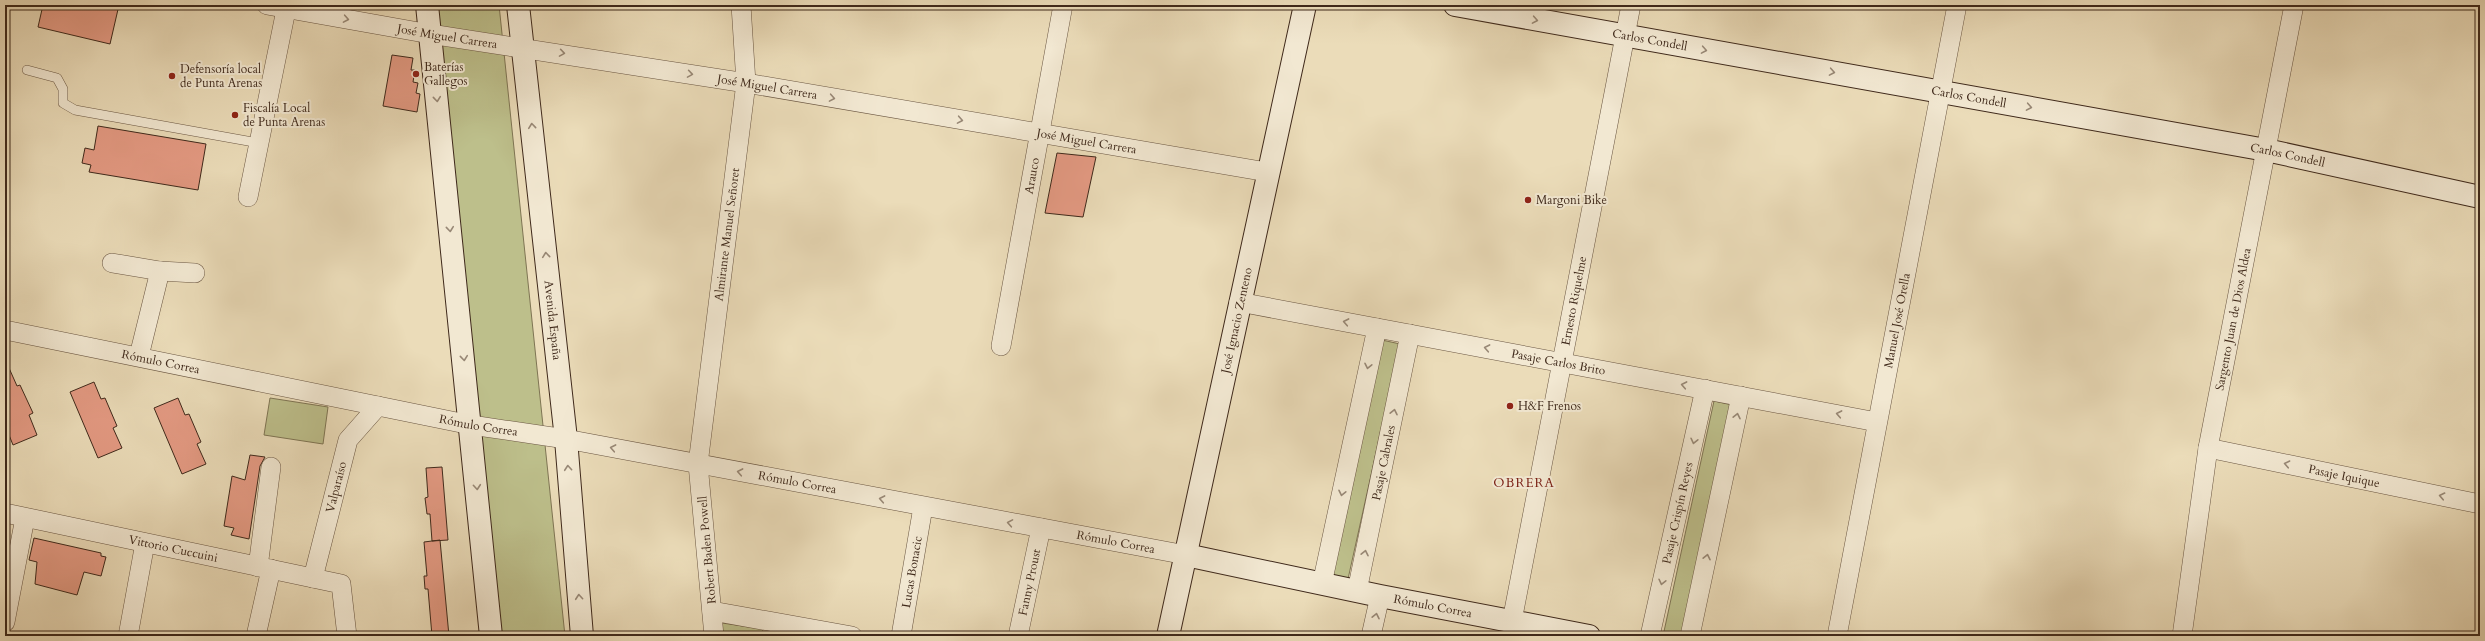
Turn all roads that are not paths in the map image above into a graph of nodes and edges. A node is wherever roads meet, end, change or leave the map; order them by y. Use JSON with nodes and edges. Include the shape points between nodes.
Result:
{"nodes":[{"id":1,"x":267,"y":5,"type":"edge"},
{"id":2,"x":427,"y":5,"type":"edge"},
{"id":3,"x":518,"y":5,"type":"edge"},
{"id":4,"x":742,"y":5,"type":"edge"},
{"id":5,"x":1063,"y":5,"type":"edge"},
{"id":6,"x":1305,"y":5,"type":"edge"},
{"id":7,"x":1455,"y":5,"type":"edge"},
{"id":8,"x":1631,"y":5,"type":"edge"},
{"id":9,"x":1957,"y":5,"type":"edge"},
{"id":10,"x":2294,"y":5,"type":"edge"},
{"id":11,"x":286,"y":7,"type":"edge"},
{"id":12,"x":430,"y":34,"type":"junction"},
{"id":13,"x":1625,"y":36,"type":"junction"},
{"id":14,"x":523,"y":47,"type":"junction"},
{"id":15,"x":27,"y":70,"type":"dead end"},
{"id":16,"x":746,"y":83,"type":"junction"},
{"id":17,"x":1941,"y":91,"type":"junction"},
{"id":18,"x":1040,"y":134,"type":"junction"},
{"id":19,"x":259,"y":143,"type":"junction"},
{"id":20,"x":2266,"y":150,"type":"junction"},
{"id":21,"x":1267,"y":172,"type":"junction"},
{"id":22,"x":248,"y":197,"type":"dead end"},
{"id":23,"x":2480,"y":197,"type":"edge"},
{"id":24,"x":112,"y":263,"type":"dead end"},
{"id":25,"x":160,"y":271,"type":"junction"},
{"id":26,"x":195,"y":273,"type":"dead end"},
{"id":27,"x":1239,"y":302,"type":"junction"},
{"id":28,"x":1376,"y":328,"type":"junction"},
{"id":29,"x":5,"y":330,"type":"edge"},
{"id":30,"x":1410,"y":334,"type":"junction"},
{"id":31,"x":1001,"y":346,"type":"dead end"},
{"id":32,"x":139,"y":356,"type":"junction"},
{"id":33,"x":1562,"y":362,"type":"junction"},
{"id":34,"x":1705,"y":389,"type":"junction"},
{"id":35,"x":1741,"y":396,"type":"junction"},
{"id":36,"x":378,"y":406,"type":"junction"},
{"id":37,"x":1877,"y":422,"type":"junction"},
{"id":38,"x":471,"y":425,"type":"junction"},
{"id":39,"x":566,"y":439,"type":"junction"},
{"id":40,"x":2208,"y":448,"type":"junction"},
{"id":41,"x":698,"y":464,"type":"junction"},
{"id":42,"x":271,"y":467,"type":"dead end"},
{"id":43,"x":2480,"y":504,"type":"edge"},
{"id":44,"x":923,"y":507,"type":"junction"},
{"id":45,"x":5,"y":513,"type":"edge"},
{"id":46,"x":25,"y":518,"type":"junction"},
{"id":47,"x":1041,"y":528,"type":"junction"},
{"id":48,"x":146,"y":543,"type":"junction"},
{"id":49,"x":1186,"y":555,"type":"junction"},
{"id":50,"x":264,"y":568,"type":"junction"},
{"id":51,"x":313,"y":578,"type":"junction"},
{"id":52,"x":1322,"y":584,"type":"junction"},
{"id":53,"x":1357,"y":591,"type":"junction"},
{"id":54,"x":1380,"y":596,"type":"junction"},
{"id":55,"x":712,"y":611,"type":"junction"},
{"id":56,"x":1512,"y":621,"type":"junction"},
{"id":57,"x":5,"y":622,"type":"edge"},
{"id":58,"x":772,"y":628,"type":"edge"},
{"id":59,"x":1579,"y":635,"type":"edge"},
{"id":60,"x":128,"y":636,"type":"edge"},
{"id":61,"x":256,"y":636,"type":"edge"},
{"id":62,"x":347,"y":636,"type":"edge"},
{"id":63,"x":491,"y":636,"type":"edge"},
{"id":64,"x":582,"y":636,"type":"edge"},
{"id":65,"x":714,"y":636,"type":"edge"},
{"id":66,"x":852,"y":636,"type":"edge"},
{"id":67,"x":901,"y":636,"type":"edge"},
{"id":68,"x":1018,"y":636,"type":"edge"},
{"id":69,"x":1168,"y":636,"type":"edge"},
{"id":70,"x":1371,"y":636,"type":"edge"},
{"id":71,"x":1650,"y":636,"type":"edge"},
{"id":72,"x":1690,"y":636,"type":"edge"},
{"id":73,"x":1837,"y":636,"type":"edge"},
{"id":74,"x":2182,"y":636,"type":"edge"}],
"edges":[{"from":1,"to":11,"type":"street","name":"José Miguel Carrera"},
{"from":2,"to":12,"type":"street"},
{"from":3,"to":14,"type":"street","name":"Avenida España"},
{"from":4,"to":16,"type":"street","name":"Almirante Manuel Señoret"},
{"from":5,"to":18,"type":"street","name":"Arauco"},
{"from":6,"to":21,"type":"street","name":"José Ignacio Zenteno"},
{"from":7,"to":13,"type":"street","name":"Carlos Condell","one_way":true},
{"from":8,"to":13,"type":"street","name":"Ernesto Riquelme"},
{"from":9,"to":17,"type":"street","name":"Manuel José Orella"},
{"from":10,"to":20,"type":"street","name":"Sargento Juan de Dios Aldea"},
{"from":11,"to":12,"type":"street","name":"José Miguel Carrera","one_way":true},
{"from":11,"to":19,"type":"street"},
{"from":12,"to":14,"type":"street","name":"José Miguel Carrera"},
{"from":12,"to":38,"type":"street","one_way":true},
{"from":13,"to":17,"type":"street","name":"Carlos Condell","one_way":true},
{"from":13,"to":33,"type":"street","name":"Ernesto Riquelme"},
{"from":14,"to":16,"type":"street","name":"José Miguel Carrera","one_way":true},
{"from":39,"to":14,"type":"street","name":"Avenida España","one_way":true},
{"from":15,"to":19,"type":"lane","via":[[57,78],[63,89],[63,103],[76,110]]},
{"from":16,"to":18,"type":"street","name":"José Miguel Carrera","one_way":true},
{"from":16,"to":41,"type":"street","name":"Almirante Manuel Señoret"},
{"from":17,"to":20,"type":"street","name":"Carlos Condell","one_way":true},
{"from":17,"to":37,"type":"street","name":"Manuel José Orella"},
{"from":18,"to":21,"type":"street","name":"José Miguel Carrera"},
{"from":18,"to":31,"type":"street","name":"Arauco"},
{"from":19,"to":22,"type":"street"},
{"from":20,"to":23,"type":"street","name":"Carlos Condell"},
{"from":20,"to":40,"type":"street","name":"Sargento Juan de Dios Aldea"},
{"from":21,"to":27,"type":"street","name":"José Ignacio Zenteno"},
{"from":24,"to":25,"type":"street"},
{"from":25,"to":26,"type":"street"},
{"from":25,"to":32,"type":"street"},
{"from":28,"to":27,"type":"street","name":"Pasaje Carlos Brito","one_way":true},
{"from":27,"to":49,"type":"street","name":"José Ignacio Zenteno"},
{"from":28,"to":30,"type":"street","name":"Pasaje Carlos Brito"},
{"from":28,"to":52,"type":"street","one_way":true},
{"from":29,"to":32,"type":"street","name":"Rómulo Correa"},
{"from":33,"to":30,"type":"street","name":"Pasaje Carlos Brito","one_way":true},
{"from":53,"to":30,"type":"street","name":"Pasaje Cabrales","one_way":true},
{"from":32,"to":36,"type":"street","name":"Rómulo Correa"},
{"from":34,"to":33,"type":"street","name":"Pasaje Carlos Brito","one_way":true},
{"from":33,"to":56,"type":"street","name":"Ernesto Riquelme"},
{"from":34,"to":35,"type":"street","name":"Pasaje Carlos Brito"},
{"from":34,"to":71,"type":"street","name":"Pasaje Crispín Reyes","one_way":true},
{"from":37,"to":35,"type":"street","name":"Pasaje Carlos Brito","one_way":true},
{"from":72,"to":35,"type":"street","one_way":true},
{"from":36,"to":38,"type":"street","name":"Rómulo Correa"},
{"from":36,"to":51,"type":"street","name":"Valparaíso","via":[[348,440]]},
{"from":37,"to":73,"type":"street","name":"Manuel José Orella"},
{"from":38,"to":39,"type":"street","name":"Rómulo Correa"},
{"from":38,"to":63,"type":"street","one_way":true},
{"from":41,"to":39,"type":"street","name":"Rómulo Correa","one_way":true},
{"from":64,"to":39,"type":"street","name":"Avenida España","one_way":true},
{"from":43,"to":40,"type":"street","name":"Pasaje Iquique","one_way":true},
{"from":40,"to":74,"type":"street","name":"Sargento Juan de Dios Aldea"},
{"from":44,"to":41,"type":"street","name":"Rómulo Correa","one_way":true},
{"from":41,"to":55,"type":"street","name":"Robert Baden Powell"},
{"from":42,"to":50,"type":"street"},
{"from":47,"to":44,"type":"street","name":"Rómulo Correa","one_way":true},
{"from":44,"to":67,"type":"street","name":"Lucas Bonacic"},
{"from":45,"to":46,"type":"street","name":"Vittorio Cuccuini"},
{"from":46,"to":48,"type":"street","name":"Vittorio Cuccuini"},
{"from":46,"to":57,"type":"street"},
{"from":47,"to":49,"type":"street","name":"Rómulo Correa"},
{"from":47,"to":68,"type":"street","name":"Fanny Proust"},
{"from":48,"to":50,"type":"street","name":"Vittorio Cuccuini"},
{"from":48,"to":60,"type":"street"},
{"from":49,"to":52,"type":"street","name":"Rómulo Correa"},
{"from":49,"to":69,"type":"street","name":"José Ignacio Zenteno"},
{"from":50,"to":51,"type":"street","name":"Vittorio Cuccuini"},
{"from":50,"to":61,"type":"street"},
{"from":51,"to":62,"type":"street","name":"Vittorio Cuccuini","via":[[341,584]]},
{"from":52,"to":53,"type":"street","name":"Rómulo Correa"},
{"from":53,"to":54,"type":"street","name":"Rómulo Correa"},
{"from":54,"to":56,"type":"street","name":"Rómulo Correa"},
{"from":70,"to":54,"type":"street","one_way":true},
{"from":55,"to":58,"type":"street"},
{"from":55,"to":65,"type":"street","name":"Robert Baden Powell"},
{"from":56,"to":59,"type":"street","name":"Rómulo Correa"},
{"from":58,"to":66,"type":"street"}]}
